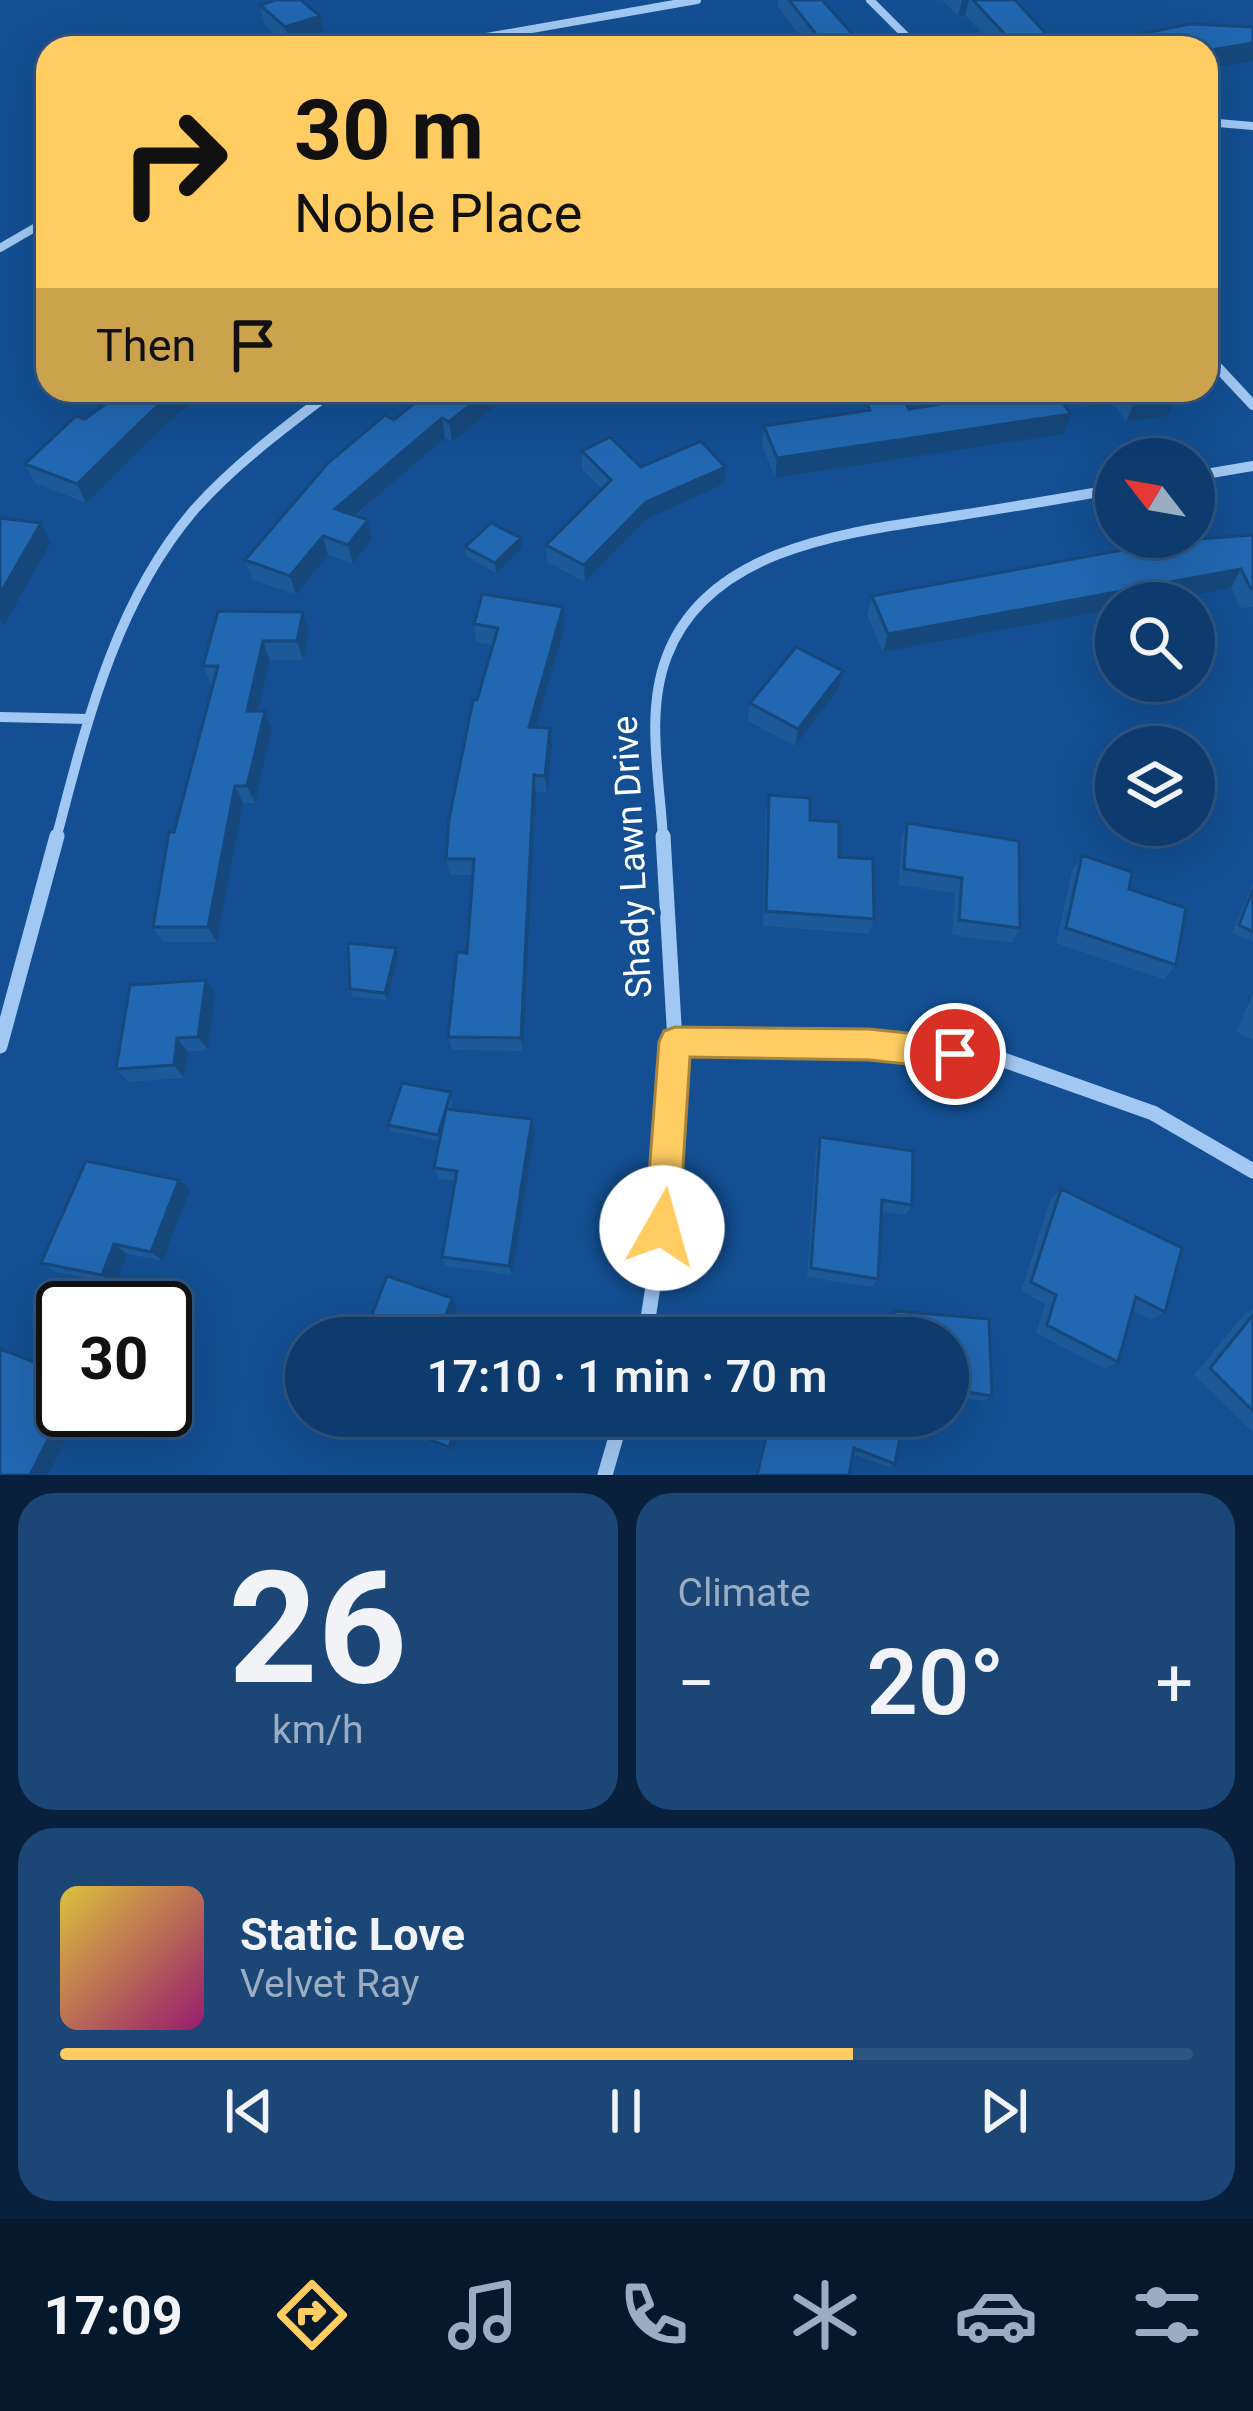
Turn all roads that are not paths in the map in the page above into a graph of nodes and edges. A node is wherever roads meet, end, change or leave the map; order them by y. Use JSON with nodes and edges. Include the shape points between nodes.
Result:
{"nodes":[{"id":1,"x":697,"y":0,"type":"edge"},
{"id":2,"x":870,"y":0,"type":"edge"},
{"id":3,"x":492,"y":36,"type":"edge"},
{"id":4,"x":906,"y":36,"type":"edge"},
{"id":5,"x":1218,"y":123,"type":"edge"},
{"id":6,"x":1253,"y":126,"type":"edge"},
{"id":7,"x":36,"y":227,"type":"edge"},
{"id":8,"x":0,"y":248,"type":"edge"},
{"id":9,"x":1218,"y":367,"type":"edge"},
{"id":10,"x":319,"y":402,"type":"edge"},
{"id":11,"x":1253,"y":405,"type":"edge"},
{"id":12,"x":1253,"y":466,"type":"edge"},
{"id":13,"x":1215,"y":472,"type":"edge"},
{"id":14,"x":1095,"y":492,"type":"edge"},
{"id":15,"x":0,"y":717,"type":"edge"},
{"id":16,"x":89,"y":719,"type":"junction"},
{"id":17,"x":675,"y":1042,"type":"junction"},
{"id":18,"x":0,"y":1046,"type":"edge"},
{"id":19,"x":1253,"y":1172,"type":"edge"},
{"id":20,"x":648,"y":1317,"type":"edge"},
{"id":21,"x":616,"y":1437,"type":"edge"},
{"id":22,"x":604,"y":1475,"type":"edge"}],
"edges":[{"from":1,"to":3,"type":"street"},
{"from":2,"to":4,"type":"street"},
{"from":5,"to":6,"type":"street"},
{"from":7,"to":8,"type":"street"},
{"from":9,"to":11,"type":"street"},
{"from":10,"to":16,"type":"street","via":[[232,469],[177,531],[127,617]]},
{"from":12,"to":13,"type":"street"},
{"from":14,"to":17,"type":"street","name":"Shady Lawn Drive","via":[[816,539],[767,555],[696,612],[669,649],[655,701]]},
{"from":15,"to":16,"type":"street"},
{"from":16,"to":18,"type":"street"},
{"from":17,"to":19,"type":"street","via":[[869,1045],[998,1058],[1153,1113]]},
{"from":17,"to":20,"type":"street","name":"Shady Lawn Drive","via":[[668,1190]]},
{"from":21,"to":22,"type":"street"}]}
